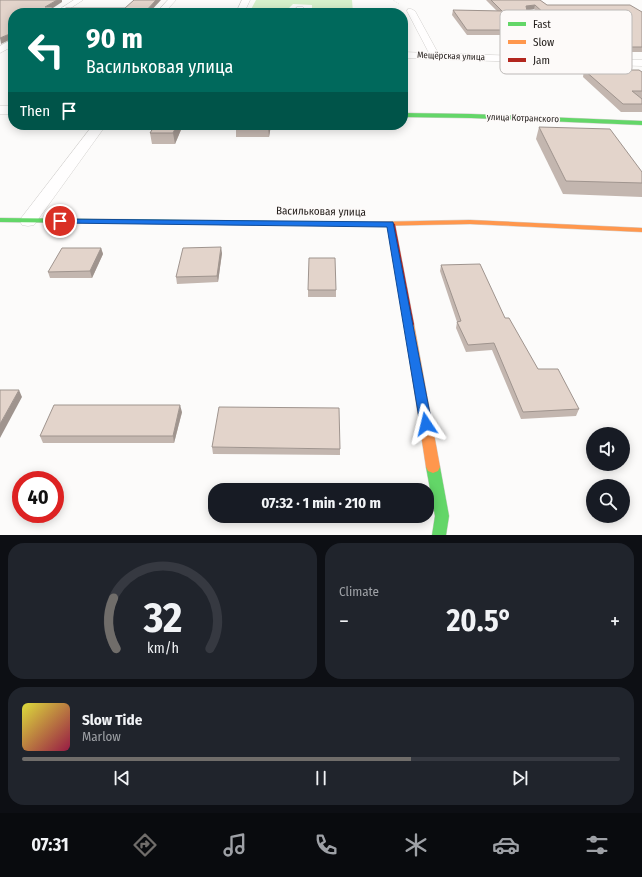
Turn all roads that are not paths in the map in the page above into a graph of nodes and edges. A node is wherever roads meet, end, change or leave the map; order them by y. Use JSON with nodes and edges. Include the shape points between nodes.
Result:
{"nodes":[{"id":1,"x":79,"y":0,"type":"edge"},
{"id":2,"x":172,"y":0,"type":"edge"},
{"id":3,"x":66,"y":8,"type":"edge"},
{"id":4,"x":165,"y":8,"type":"edge"},
{"id":5,"x":411,"y":11,"type":"dead end"},
{"id":6,"x":408,"y":55,"type":"edge"},
{"id":7,"x":435,"y":56,"type":"junction"},
{"id":8,"x":500,"y":58,"type":"edge"},
{"id":9,"x":632,"y":63,"type":"edge"},
{"id":10,"x":642,"y":63,"type":"edge"},
{"id":11,"x":408,"y":115,"type":"edge"},
{"id":12,"x":642,"y":123,"type":"edge"},
{"id":13,"x":96,"y":130,"type":"edge"},
{"id":14,"x":0,"y":220,"type":"edge"},
{"id":15,"x":28,"y":221,"type":"junction"},
{"id":16,"x":390,"y":224,"type":"junction"},
{"id":17,"x":642,"y":230,"type":"edge"},
{"id":18,"x":439,"y":535,"type":"edge"}],
"edges":[{"from":1,"to":3,"type":"street"},
{"from":2,"to":4,"type":"street"},
{"from":5,"to":7,"type":"street"},
{"from":6,"to":7,"type":"street","name":"Мещёрская улица"},
{"from":7,"to":8,"type":"street","name":"Мещёрская улица"},
{"from":9,"to":10,"type":"street","name":"Мещёрская улица"},
{"from":11,"to":12,"type":"street","name":"улица Котранского"},
{"from":13,"to":15,"type":"street"},
{"from":14,"to":15,"type":"street","name":"Васильковая улица"},
{"from":15,"to":16,"type":"street","name":"Васильковая улица"},
{"from":16,"to":17,"type":"street","name":"Васильковая улица","via":[[470,222]]},
{"from":16,"to":18,"type":"street","via":[[442,516]]}]}
